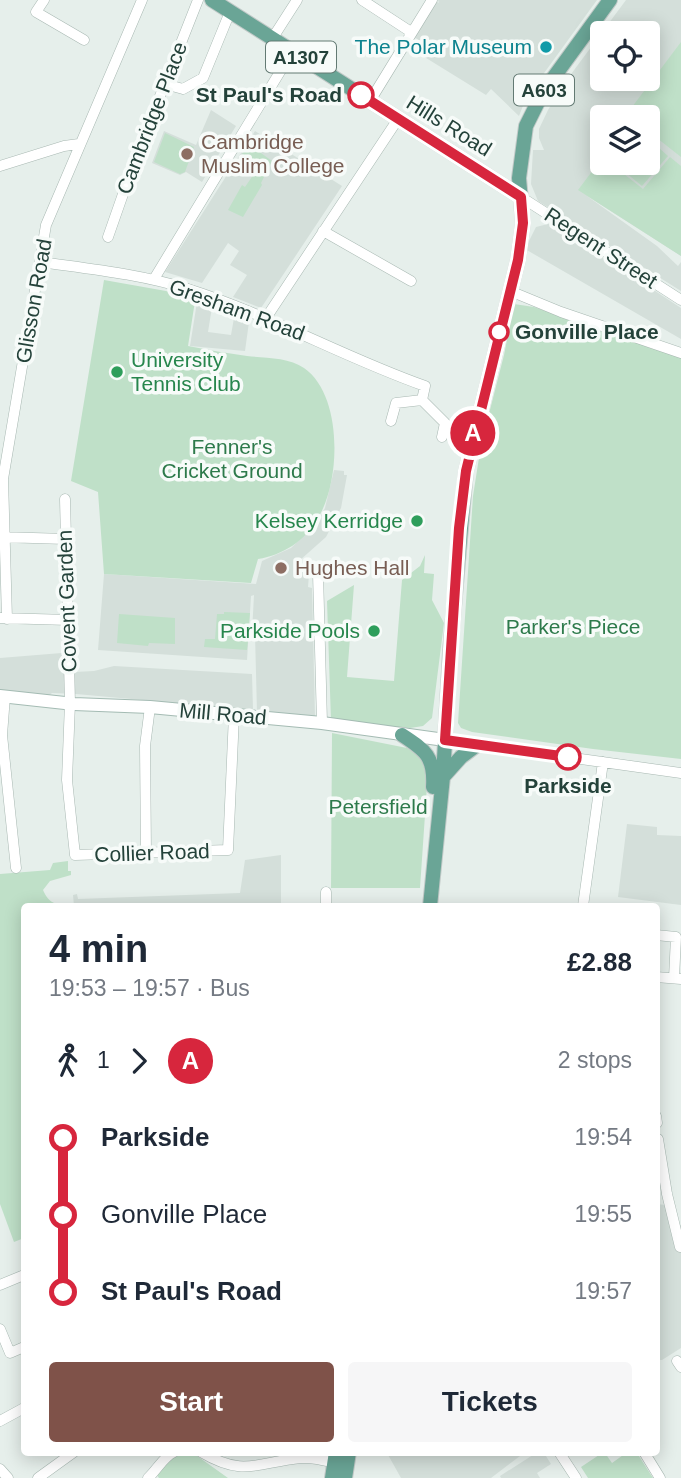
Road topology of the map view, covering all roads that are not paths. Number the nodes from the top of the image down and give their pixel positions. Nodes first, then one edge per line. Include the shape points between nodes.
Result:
1 (44, 0) edge
2 (142, 0) edge
3 (198, 0) edge
4 (212, 0) edge
5 (297, 0) edge
6 (362, 0) edge
7 (432, 0) edge
8 (610, 0) edge
9 (230, 12) junction
10 (411, 32) junction
11 (272, 39) junction
12 (84, 40) dead end
13 (292, 52) junction
14 (165, 84) junction
15 (370, 101) junction
16 (398, 119) junction
17 (79, 145) junction
18 (0, 166) edge
19 (521, 197) junction
20 (323, 231) junction
21 (108, 237) dead end
22 (41, 262) junction
23 (154, 279) junction
24 (411, 281) dead end
25 (510, 291) junction
26 (681, 300) edge
27 (267, 318) junction
28 (681, 353) edge
29 (422, 400) junction
30 (391, 421) dead end
31 (442, 437) dead end
32 (65, 499) dead end
33 (2, 537) edge
34 (66, 539) junction
35 (318, 573) dead end
36 (4, 619) edge
37 (69, 620) junction
38 (2, 696) edge
39 (70, 703) junction
40 (150, 707) junction
41 (234, 715) junction
42 (322, 723) junction
43 (402, 735) junction
44 (445, 740) junction
45 (477, 745) junction
46 (603, 762) junction
47 (681, 773) edge
48 (443, 777) junction
49 (4, 787) edge
50 (436, 840) junction
51 (146, 853) junction
52 (75, 855) joint
53 (16, 867) dead end
54 (326, 892) dead end
55 (326, 903) edge
56 (430, 903) edge
57 (583, 903) edge
58 (660, 935) edge
59 (660, 977) edge
60 (678, 978) edge
61 (660, 1164) edge
62 (680, 1247) edge
63 (21, 1276) edge
64 (0, 1285) edge
65 (0, 1329) edge
66 (21, 1348) edge
67 (21, 1410) edge
68 (0, 1421) edge
69 (68, 1456) edge
70 (167, 1456) edge
71 (207, 1456) edge
72 (562, 1456) edge
73 (646, 1456) edge
74 (344, 1463) edge
75 (0, 1469) edge
76 (267, 1473) edge
77 (8, 1478) edge
78 (38, 1478) edge
79 (148, 1478) edge
80 (332, 1478) edge
81 (576, 1478) edge
82 (660, 1478) edge

1 - 12 street via 36,12
2 - 17 street, Glisson Road
3 - 14 street, Cambridge Place
4 - 9 main road, Hills Road / A1307
5 - 11 street
6 - 10 street
7 - 10 street
8 - 19 main road, A603 via 533,110 520,156
9 - 11 main road, Hills Road / A1307
9 - 14 street via 203,78 184,89
10 - 15 street
11 - 13 main road, Hills Road / A1307
13 - 15 main road, Hills Road / A1307
13 - 23 street
14 - 21 street, Cambridge Place
15 - 16 main road, Hills Road / A1307
16 - 19 main road, Hills Road / A1307
16 - 20 street
17 - 18 street
17 - 22 street, Glisson Road via 51,209
19 - 25 main road, A603 via 523,223
19 - 26 street, Regent Street
20 - 24 street
20 - 27 street
22 - 23 street, Gresham Road
22 - 33 street, Glisson Road via 3,479
23 - 27 street, Gresham Road
25 - 28 street
25 - 44 main road, A603 via 466,471
27 - 29 street, Gresham Road via 425,386
29 - 30 street via 396,403
29 - 31 street via 445,423
32 - 34 street, Covent Garden
33 - 34 street
33 - 36 street, Glisson Road
34 - 37 street, Covent Garden
35 - 42 street
36 - 37 street
37 - 39 street, Covent Garden
38 - 39 street, Mill Road
38 - 49 street
39 - 40 street, Mill Road
39 - 52 street, Covent Garden via 67,780
40 - 41 street, Mill Road
40 - 51 street via 145,746
41 - 42 street, Mill Road
41 - 51 street, Collier Road via 228,850
42 - 43 street, Mill Road
43 - 44 street, Mill Road
43 - 50 main road via 422,749 434,769 431,815
44 - 45 street
44 - 48 main road
45 - 46 street
45 - 48 main road
46 - 47 street
46 - 57 street
48 - 50 main road
49 - 53 street
50 - 56 main road
51 - 52 street, Collier Road
54 - 55 street
58 - 60 street via 676,937
59 - 60 street
61 - 62 street
63 - 64 street
65 - 66 street via 10,1353
67 - 68 street
69 - 78 street
70 - 79 street
71 - 76 street via 233,1471
72 - 81 street
73 - 82 street
74 - 76 street via 304,1458
74 - 80 main road
75 - 77 street

